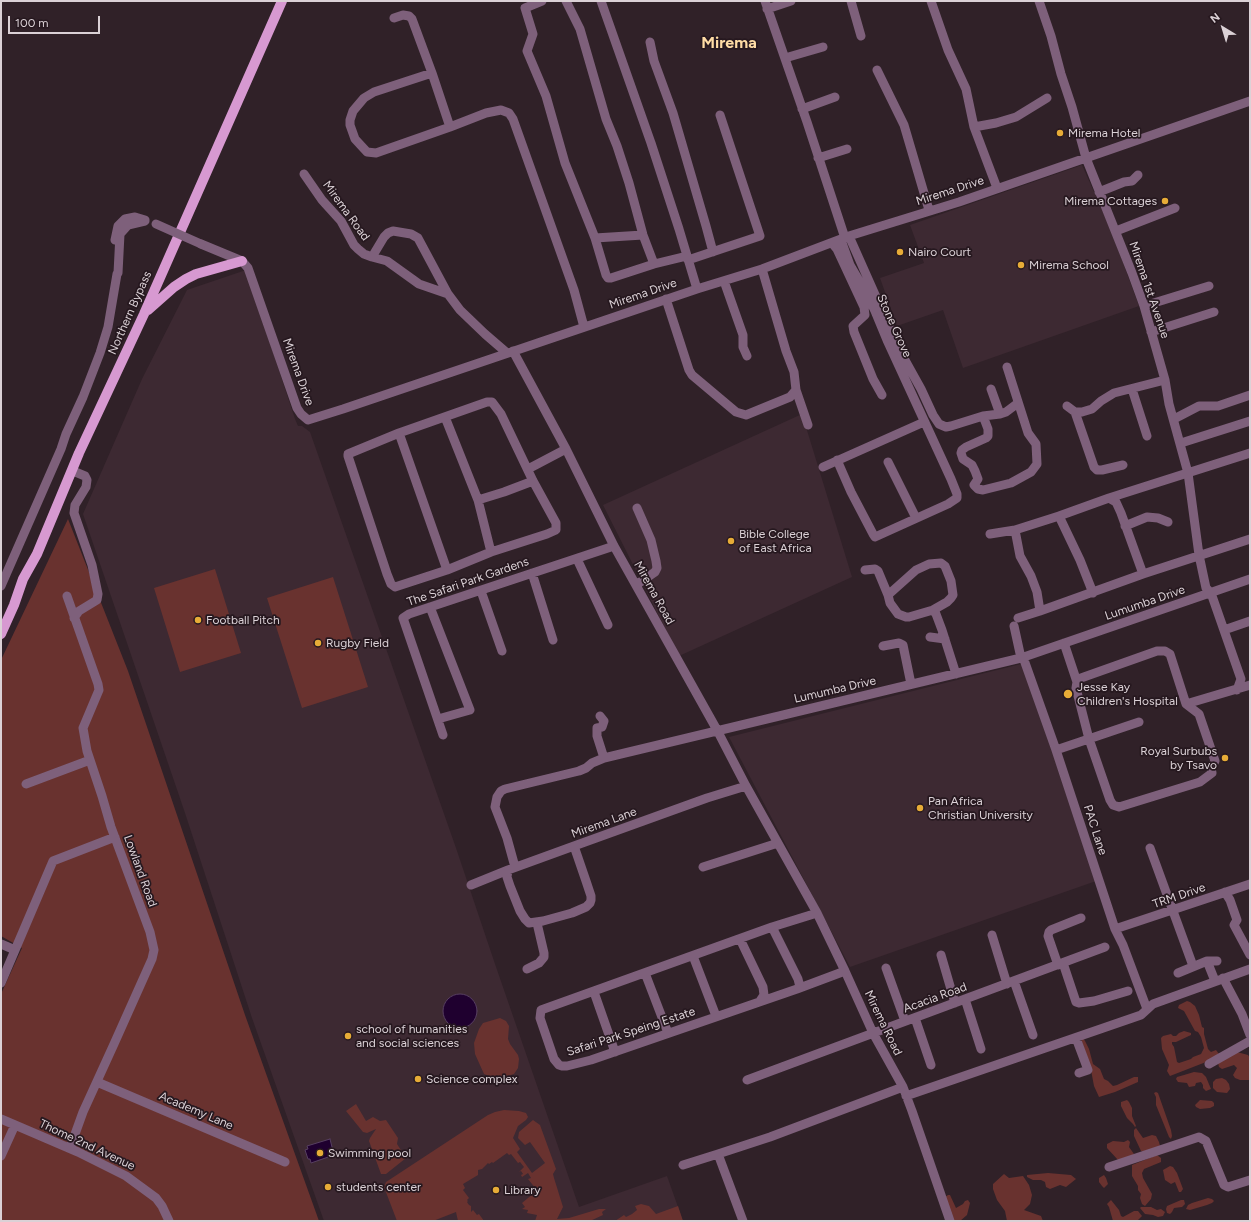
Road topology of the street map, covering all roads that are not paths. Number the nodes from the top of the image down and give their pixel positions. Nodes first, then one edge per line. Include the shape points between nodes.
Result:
1 (282, 1) edge
2 (542, 1) edge
3 (566, 1) edge
4 (601, 1) edge
5 (791, 1) edge
6 (851, 1) edge
7 (931, 1) edge
8 (1039, 1) edge
9 (766, 5) edge
10 (394, 18) dead end
11 (861, 36) dead end
12 (650, 42) dead end
13 (823, 47) dead end
14 (785, 58) junction
15 (877, 70) dead end
16 (432, 73) junction
17 (835, 97) dead end
18 (1047, 98) dead end
19 (1250, 101) edge
20 (802, 109) junction
21 (720, 115) dead end
22 (450, 127) junction
23 (974, 127) junction
24 (847, 149) dead end
25 (818, 158) junction
26 (1086, 158) junction
27 (304, 174) dead end
28 (1138, 175) dead end
29 (997, 188) junction
30 (1099, 192) junction
31 (1175, 208) dead end
32 (930, 210) junction
33 (1116, 231) junction
34 (643, 235) junction
35 (595, 238) junction
36 (842, 239) junction
37 (712, 252) junction
38 (372, 257) junction
39 (687, 258) junction
40 (242, 261) junction
41 (654, 264) junction
42 (762, 269) junction
43 (724, 281) junction
44 (1209, 286) dead end
45 (697, 289) junction
46 (448, 294) junction
47 (666, 299) junction
48 (1144, 306) junction
49 (1214, 312) dead end
50 (144, 314) junction
51 (584, 327) junction
52 (1151, 332) junction
53 (510, 352) junction
54 (747, 356) dead end
55 (1007, 367) dead end
56 (1166, 380) junction
57 (991, 389) dead end
58 (1132, 389) junction
59 (796, 390) junction
60 (1250, 394) edge
61 (882, 395) dead end
62 (1018, 403) junction
63 (1067, 406) dead end
64 (1075, 412) junction
65 (1000, 414) junction
66 (983, 416) junction
67 (445, 417) junction
68 (1174, 419) junction
69 (1250, 420) edge
70 (924, 422) junction
71 (808, 425) dead end
72 (399, 433) junction
73 (1147, 436) dead end
74 (1181, 443) junction
75 (566, 449) junction
76 (1249, 455) edge
77 (837, 460) junction
78 (888, 462) dead end
79 (1122, 465) dead end
80 (824, 467) dead end
81 (528, 469) junction
82 (73, 471) junction
83 (1188, 473) junction
84 (533, 481) junction
85 (1110, 498) junction
86 (478, 500) junction
87 (637, 508) dead end
88 (1059, 516) junction
89 (916, 518) junction
90 (1168, 522) dead end
91 (1125, 526) junction
92 (1015, 530) junction
93 (990, 534) dead end
94 (1250, 539) edge
95 (614, 546) junction
96 (491, 552) junction
97 (1199, 555) junction
98 (577, 559) junction
99 (447, 570) junction
100 (865, 570) dead end
101 (532, 573) junction
102 (1143, 574) junction
103 (1250, 579) edge
104 (636, 585) junction
105 (1, 586) edge
106 (480, 591) junction
107 (1093, 593) junction
108 (1211, 593) junction
109 (888, 595) junction
110 (67, 596) dead end
111 (430, 607) junction
112 (933, 610) junction
113 (1040, 611) junction
114 (74, 618) junction
115 (1018, 618) dead end
116 (1250, 621) edge
117 (608, 624) dead end
118 (1014, 626) dead end
119 (1224, 630) junction
120 (1, 634) edge
121 (930, 637) dead end
122 (945, 639) junction
123 (553, 640) dead end
124 (1064, 642) junction
125 (883, 646) dead end
126 (502, 651) dead end
127 (1022, 657) junction
128 (956, 674) junction
129 (1246, 678) edge
130 (1077, 682) junction
131 (911, 684) junction
132 (1250, 686) edge
133 (1237, 690) junction
134 (1186, 704) junction
135 (600, 716) dead end
136 (438, 719) junction
137 (1139, 722) dead end
138 (717, 730) junction
139 (443, 735) dead end
140 (1089, 739) junction
141 (1056, 750) junction
142 (604, 758) junction
143 (90, 760) junction
144 (26, 784) dead end
145 (746, 786) junction
146 (115, 837) junction
147 (778, 843) junction
148 (574, 846) junction
149 (1150, 848) dead end
150 (703, 867) dead end
151 (512, 869) junction
152 (1250, 884) edge
153 (471, 885) dead end
154 (1225, 892) junction
155 (1172, 911) junction
156 (817, 913) junction
157 (1081, 918) dead end
158 (537, 923) junction
159 (772, 927) junction
160 (1115, 930) junction
161 (992, 935) dead end
162 (740, 939) junction
163 (1, 944) edge
164 (1105, 947) dead end
165 (15, 950) junction
166 (941, 955) dead end
167 (1250, 955) edge
168 (693, 956) junction
169 (1207, 961) junction
170 (1217, 961) dead end
171 (1061, 964) junction
172 (1192, 966) junction
173 (886, 968) dead end
174 (526, 969) dead end
175 (1250, 969) edge
176 (845, 971) junction
177 (645, 973) junction
178 (1178, 973) dead end
179 (1219, 980) junction
180 (1011, 982) junction
181 (1, 983) edge
182 (800, 987) junction
183 (1128, 990) dead end
184 (594, 992) junction
185 (965, 999) junction
186 (760, 1002) junction
187 (955, 1003) junction
188 (1147, 1010) junction
189 (716, 1016) junction
190 (915, 1018) junction
191 (905, 1021) junction
192 (668, 1033) junction
193 (873, 1033) junction
194 (1250, 1035) edge
195 (1033, 1036) dead end
196 (1076, 1038) junction
197 (1250, 1041) edge
198 (981, 1049) dead end
199 (615, 1052) junction
200 (1209, 1064) dead end
201 (931, 1065) dead end
202 (1079, 1073) dead end
203 (747, 1080) dead end
204 (97, 1082) junction
205 (904, 1091) junction
206 (1, 1119) edge
207 (15, 1125) junction
208 (70, 1148) junction
209 (718, 1154) junction
210 (1, 1156) edge
211 (286, 1162) dead end
212 (683, 1165) dead end
213 (1109, 1167) dead end
214 (1250, 1180) edge
215 (169, 1221) edge
216 (743, 1221) edge
217 (950, 1221) edge

1 - 50 main road, Northern Bypass
2 - 35 street via 525,8 533,34 527,51 546,96 565,163
3 - 34 street via 580,29 606,119 625,169
4 - 39 street via 652,143
5 - 9 street
6 - 11 street
7 - 23 street via 948,50 966,89
8 - 26 street, Mirema 1st Avenue
9 - 14 street
10 - 16 street via 403,15 409,16 412,20
12 - 37 street
13 - 14 street
14 - 20 street
15 - 32 street via 904,125
16 - 22 street
16 - 22 street via 374,92 364,98 353,111 350,125 352,132 367,152 376,153
17 - 20 street
18 - 23 street via 1016,117
19 - 26 street, Mirema Drive
20 - 25 street
21 - 37 street via 760,236
22 - 51 street via 493,111 509,113 574,290
23 - 29 street
24 - 25 street
25 - 36 street
26 - 29 street, Mirema Drive
26 - 30 street, Mirema 1st Avenue
27 - 38 street, Mirema Road via 341,221 354,245
28 - 30 street via 1132,181
29 - 32 street, Mirema Drive
30 - 33 street, Mirema 1st Avenue
31 - 33 street
32 - 36 street, Mirema Drive
33 - 48 street, Mirema 1st Avenue
34 - 35 street
34 - 41 street
35 - 41 street via 608,278
36 - 42 street, Mirema Drive
36 - 61 street via 837,249 864,307 865,315 853,326 854,332 870,373
36 - 66 street via 922,389 936,421 946,427
36 - 70 street, Stone Grove via 850,265 875,311
37 - 39 street
38 - 46 street, Mirema Road via 387,261 419,284
38 - 46 street via 388,233 401,231 411,234 418,238
39 - 41 street
39 - 45 street
40 - 50 main road via 186,279
40 - 53 street, Mirema Drive via 248,268 255,286 297,408 308,420
40 - 105 street, bridge via 145,220 125,227 120,234 119,267 111,316 100,353
42 - 43 street, Mirema Drive
42 - 59 street via 794,372
43 - 45 street, Mirema Drive
43 - 54 street
44 - 48 street
45 - 47 street, Mirema Drive
46 - 53 street, Mirema Road via 480,329
47 - 51 street, Mirema Drive
47 - 59 street via 692,375 736,412 746,415 753,413 790,397
48 - 52 street, Mirema 1st Avenue
49 - 52 street
50 - 82 main road, Northern Bypass
51 - 53 street, Mirema Drive
52 - 56 street, Mirema 1st Avenue
53 - 75 street, Mirema Road
55 - 62 street
56 - 58 street
56 - 68 street, Mirema 1st Avenue
57 - 65 street
58 - 64 street via 1114,393 1092,409
58 - 73 street
59 - 71 street
60 - 68 street via 1218,406 1200,406
62 - 65 street
62 - 66 street via 1028,433 1036,444 1037,464 1031,472 1011,483 983,490 974,485 978,479 975,471 972,465 963,459 961,453 966,447 988,436
63 - 64 street
64 - 79 street via 1094,467 1102,470
65 - 66 street
67 - 72 street, The Safari Park Gardens
67 - 81 street, The Safari Park Gardens via 492,402 501,414
67 - 86 street, The Safari Park Gardens
68 - 74 street, Mirema 1st Avenue
69 - 74 street
70 - 77 street
70 - 89 street, Stone Grove via 958,496 948,504
72 - 99 street, The Safari Park Gardens
72 - 99 street, The Safari Park Gardens via 348,455 389,579 392,586 397,588
74 - 83 street, Mirema 1st Avenue
75 - 81 street
75 - 95 street, Mirema Road
76 - 83 street
77 - 80 street
77 - 89 street, Stone Grove via 875,536
78 - 89 street
81 - 84 street, The Safari Park Gardens
82 - 114 street via 85,476 87,480 86,487 75,505 74,513 92,565 98,594 97,600 79,611
82 - 120 main road, Northern Bypass
83 - 85 street
83 - 97 street, Mirema 1st Avenue
84 - 86 street
84 - 96 street, The Safari Park Gardens via 556,523 556,530
85 - 88 street
85 - 91 street via 1116,502
86 - 96 street, The Safari Park Gardens
87 - 104 street via 651,540 657,568
88 - 92 street
88 - 107 street
90 - 91 street via 1147,517
91 - 102 street
92 - 93 street
92 - 113 street via 1020,556 1037,592
94 - 97 street
95 - 98 street, The Safari Park Gardens
95 - 104 street, Mirema Road
96 - 99 street, The Safari Park Gardens
97 - 102 street
97 - 108 street, Mirema 1st Avenue via 1206,588
98 - 101 street, The Safari Park Gardens
98 - 117 street
100 - 109 street via 878,571
101 - 106 street, The Safari Park Gardens
101 - 123 street
102 - 107 street
103 - 108 street, Lumumba Drive
104 - 138 street, Mirema Road
106 - 111 street, The Safari Park Gardens
106 - 126 street
107 - 113 street
108 - 119 street, Mirema 1st Avenue
108 - 124 street, Lumumba Drive
109 - 112 street via 893,609 902,616 909,617
109 - 112 street via 922,566 941,563 945,566 951,581 953,595
110 - 114 street, Lowland Road
111 - 136 street, The Safari Park Gardens via 403,618
111 - 136 street via 470,710
112 - 122 street
113 - 115 street
114 - 143 street, Lowland Road via 99,690 83,728
116 - 119 street
118 - 127 street, PAC Lane
119 - 129 street, Mirema 1st Avenue
121 - 122 street
122 - 128 street
124 - 127 street, Lumumba Drive
124 - 130 street
125 - 131 street via 899,643 903,645
127 - 128 street, Lumumba Drive
127 - 141 street, PAC Lane
128 - 131 street, Lumumba Drive
129 - 133 street
130 - 134 street via 1081,678 1165,651 1170,654
130 - 140 street via 1076,688
131 - 138 street, Lumumba Drive
132 - 133 street
133 - 134 street
134 - 140 street via 1199,714 1215,761 1211,768 1214,773 1200,782 1120,806 1113,805
135 - 142 street via 604,721 602,727 597,728 597,736
136 - 139 street, The Safari Park Gardens
137 - 140 street
138 - 142 street, Lumumba Drive
138 - 145 street, Mirema Road
140 - 141 street
141 - 160 street, PAC Lane
142 - 151 street, Lumumba Drive via 579,771 502,791 497,797 495,807 507,838
143 - 144 street
143 - 146 street, Lowland Road
145 - 147 street, Mirema Road
145 - 148 street, Mirema Lane
146 - 165 street via 53,861
146 - 204 street, Lowland Road via 150,932 154,950
147 - 150 street
147 - 156 street, Mirema Road
148 - 151 street, Mirema Lane
148 - 158 street via 591,896 590,903 572,913
149 - 155 street
151 - 153 street, Mirema Lane
151 - 158 street, Lumumba Drive via 507,877 525,919 529,924
152 - 154 street, TRM Drive
154 - 155 street, TRM Drive
154 - 167 street via 1237,920 1234,924
155 - 160 street, TRM Drive
155 - 172 street
156 - 159 street, Safari Park Speing Estate
156 - 176 street, Mirema Road
157 - 171 street via 1049,932 1048,936
158 - 174 street via 544,957 539,963
159 - 162 street, Safari Park Speing Estate
159 - 182 street
160 - 188 street, PAC Lane
161 - 180 street
162 - 168 street, Safari Park Speing Estate
162 - 186 street via 763,987 764,995
163 - 165 street
164 - 171 street, Acacia Road
165 - 181 street
166 - 187 street
168 - 177 street, Safari Park Speing Estate
168 - 189 street
169 - 170 street
169 - 172 street
169 - 179 street
171 - 180 street, Acacia Road
171 - 183 street via 1079,1004
172 - 178 street
173 - 191 street
175 - 179 street
176 - 182 street, Safari Park Speing Estate
176 - 193 street, Mirema Road
177 - 184 street, Safari Park Speing Estate
177 - 192 street
179 - 188 street via 1154,1004
179 - 194 street via 1242,1014
180 - 185 street, Acacia Road
180 - 195 street
182 - 186 street, Safari Park Speing Estate
184 - 199 street
184 - 199 street, Safari Park Speing Estate via 541,1010 540,1018 554,1059 559,1066 567,1066
185 - 187 street, Acacia Road
185 - 198 street
186 - 189 street, Safari Park Speing Estate
187 - 190 street, Acacia Road
188 - 196 street via 1140,1015
189 - 192 street, Safari Park Speing Estate
190 - 191 street, Acacia Road
190 - 201 street
191 - 193 street, Acacia Road
192 - 199 street, Safari Park Speing Estate
193 - 203 street, Acacia Road
193 - 205 street, Mirema Road
196 - 202 street via 1088,1070
196 - 205 street
197 - 200 street
204 - 208 street, Lowland Road
204 - 211 street, Academy Lane
205 - 209 street
205 - 217 street, Mirema Road
206 - 207 street, Thome 2nd Avenue
207 - 208 street, Thome 2nd Avenue
207 - 210 street
208 - 215 street, Thome 2nd Avenue via 115,1169 141,1186 156,1198
209 - 212 street
209 - 216 street
213 - 214 street via 1199,1137 1206,1141 1224,1185 1228,1187

